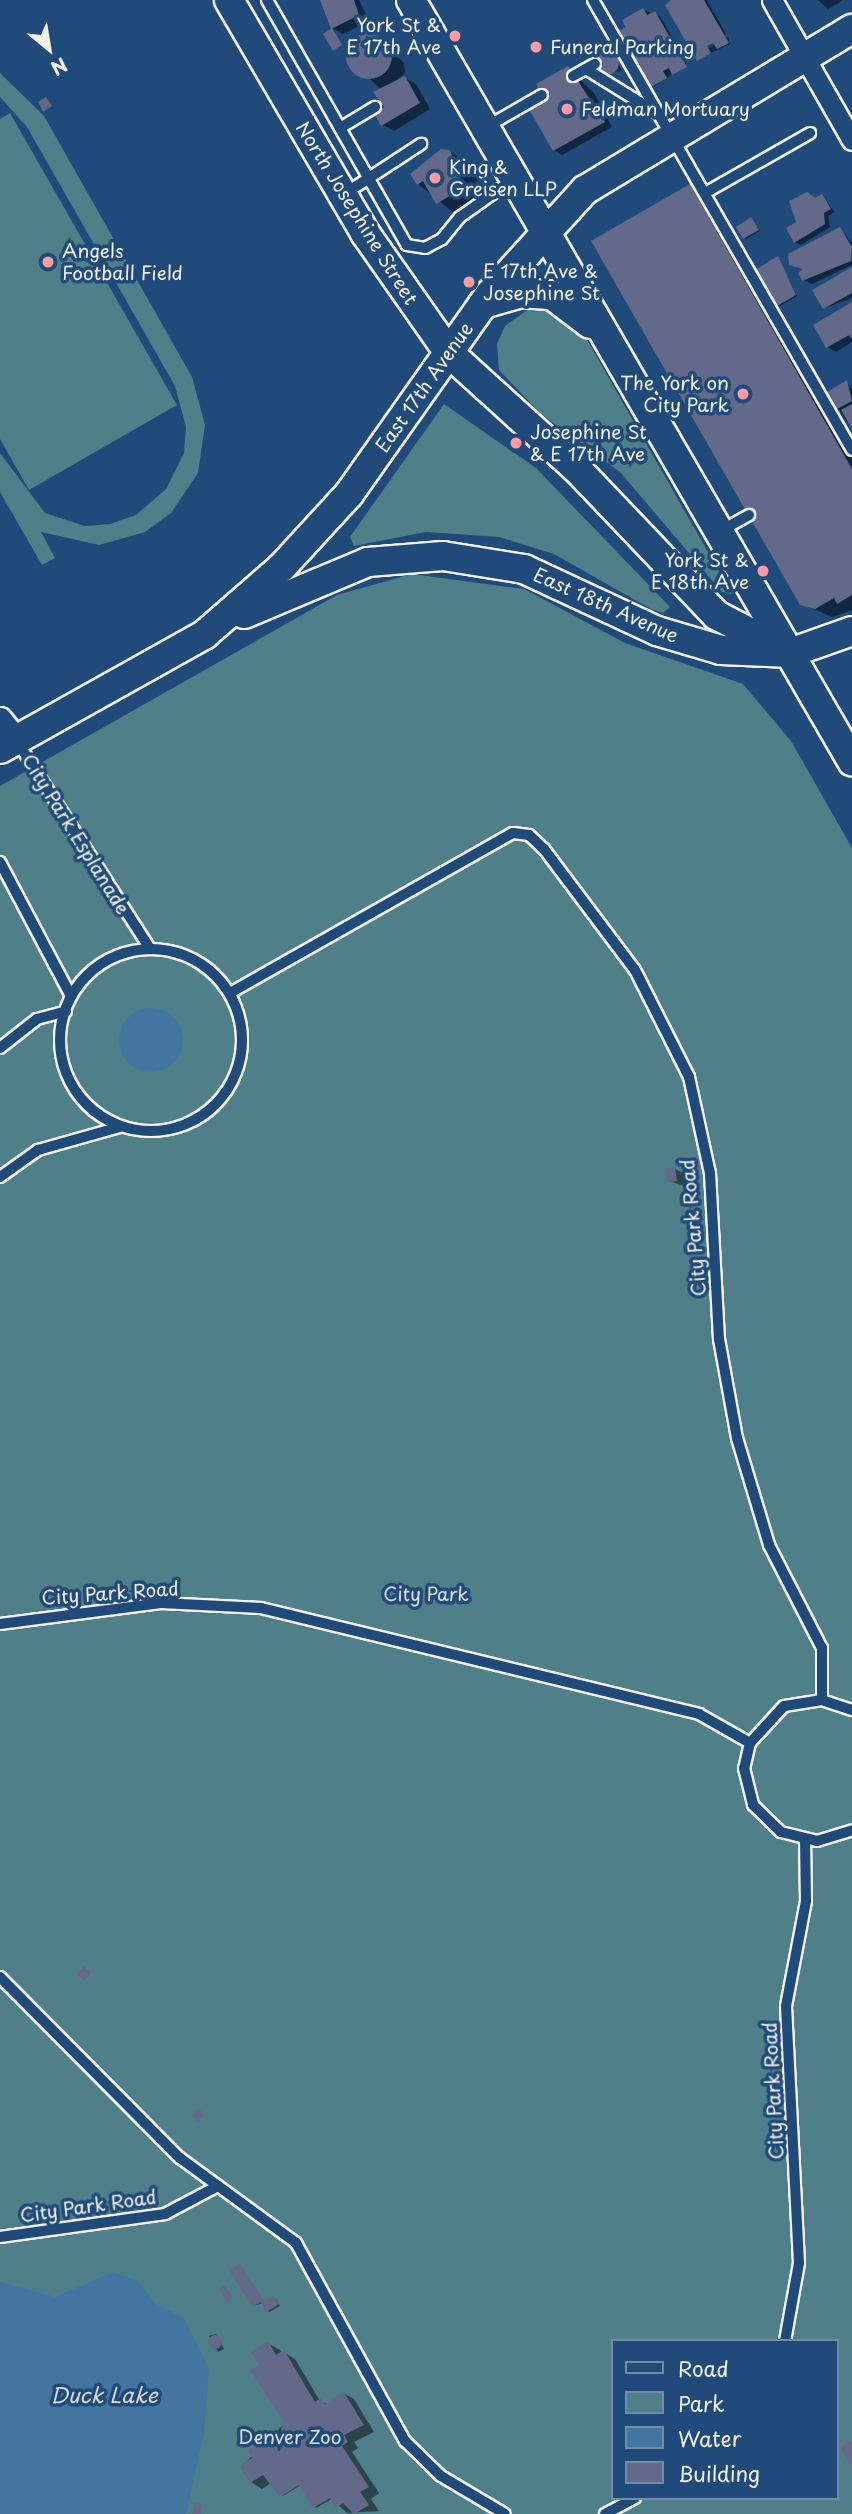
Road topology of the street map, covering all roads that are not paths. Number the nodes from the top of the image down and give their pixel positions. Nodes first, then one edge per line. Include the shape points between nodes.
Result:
1 (229, 0) edge
2 (267, 0) edge
3 (411, 0) edge
4 (593, 0) edge
5 (772, 0) edge
6 (852, 29) edge
7 (804, 57) junction
8 (573, 76) dead end
9 (542, 95) dead end
10 (375, 107) dead end
11 (665, 124) junction
12 (485, 127) junction
13 (340, 128) junction
14 (810, 133) dead end
15 (852, 140) edge
16 (421, 144) dead end
17 (367, 174) junction
18 (515, 179) junction
19 (705, 193) junction
20 (342, 195) junction
21 (544, 229) junction
22 (483, 304) junction
23 (449, 352) junction
24 (619, 358) junction
25 (850, 453) edge
26 (749, 515) dead end
27 (719, 532) junction
28 (852, 631) edge
29 (204, 635) junction
30 (790, 653) junction
31 (5, 736) edge
32 (852, 761) edge
33 (0, 862) edge
34 (150, 949) junction
35 (230, 993) junction
36 (71, 996) junction
37 (66, 1011) junction
38 (0, 1048) edge
39 (121, 1126) junction
40 (0, 1177) edge
41 (0, 1624) edge
42 (822, 1700) junction
43 (852, 1710) edge
44 (750, 1743) junction
45 (852, 1830) edge
46 (805, 1840) junction
47 (0, 1977) edge
48 (216, 2187) junction
49 (0, 2237) edge
50 (785, 2339) edge
51 (631, 2500) edge
52 (505, 2514) edge
53 (605, 2514) edge

1 - 20 main road, North Josephine Street
2 - 13 lane
3 - 12 main road
4 - 11 lane
5 - 7 street
6 - 7 main road, East 17th Avenue
7 - 11 main road, East 17th Avenue
7 - 15 street
8 - 11 lane via 591,67
9 - 12 lane
10 - 13 lane
11 - 19 lane
11 - 21 main road, East 17th Avenue
12 - 18 main road
13 - 17 lane
14 - 19 lane
16 - 17 lane
17 - 18 lane via 407,245 425,248
17 - 20 lane
18 - 21 main road
19 - 25 lane
20 - 23 main road, North Josephine Street
21 - 22 main road, East 17th Avenue
21 - 24 main road
22 - 23 main road, East 17th Avenue
22 - 24 main road via 521,293 552,295 581,315
23 - 29 main road, East 17th Avenue via 327,519
23 - 30 main road, North Josephine Street via 562,454 709,610
24 - 27 main road
26 - 27 lane
27 - 30 main road
28 - 30 main road, East 18th Avenue
29 - 30 main road, East 18th Avenue via 349,568 443,556 534,572 709,648
29 - 31 main road, East 17th Avenue
30 - 32 main road
31 - 34 lane, City Park Esplanade
33 - 36 lane
34 - 35 lane via 196,960
34 - 36 lane via 104,962
35 - 39 lane via 241,1023 242,1054 222,1098 184,1125 153,1132
35 - 42 lane, City Park Road via 513,832 529,835 544,849 635,970 689,1077 710,1173 719,1339 737,1438 769,1545 822,1648
36 - 37 lane
37 - 38 lane via 37,1019
37 - 39 lane via 60,1042 66,1073 94,1111
39 - 40 lane via 38,1150
41 - 44 lane, City Park Road via 161,1603 261,1608 699,1714
42 - 43 lane
42 - 44 lane via 784,1706
44 - 46 lane via 744,1768 753,1805 770,1825
45 - 46 lane
46 - 50 lane, City Park Road via 806,1901 786,2006 799,2263
47 - 48 lane
48 - 49 lane, City Park Road via 164,2214
48 - 52 lane via 296,2243 405,2441 440,2476
51 - 53 lane

